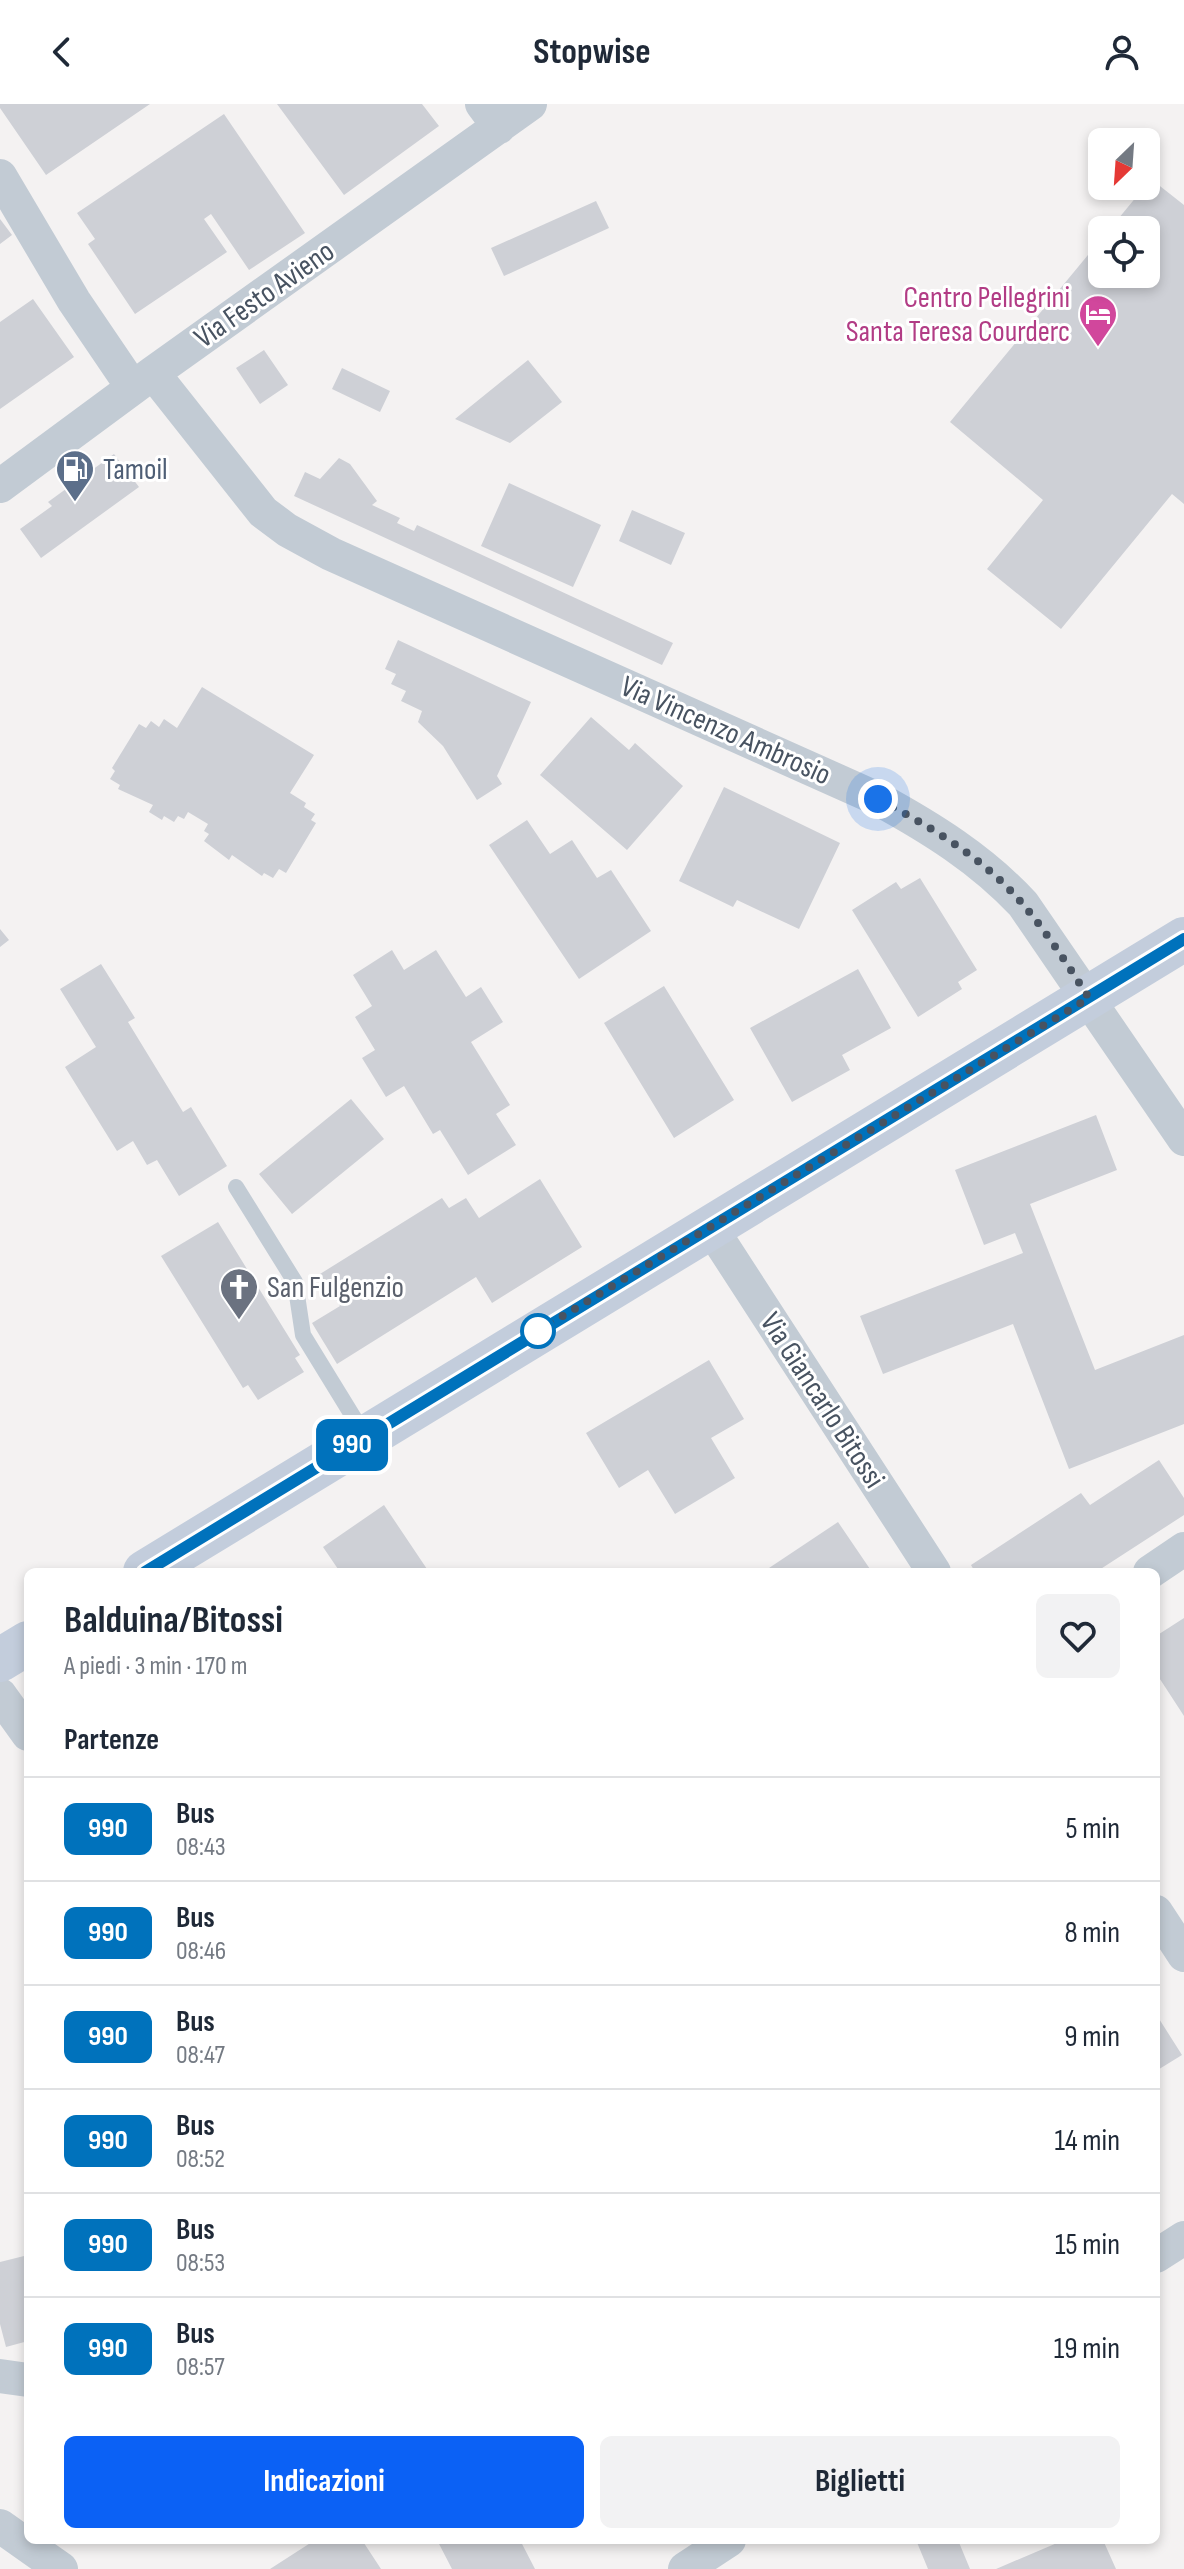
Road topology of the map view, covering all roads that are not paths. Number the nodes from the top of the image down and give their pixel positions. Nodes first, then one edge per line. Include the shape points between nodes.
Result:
1 (530, 104) edge
2 (490, 116) edge
3 (0, 176) edge
4 (143, 380) junction
5 (0, 486) edge
6 (1184, 939) edge
7 (1089, 998) junction
8 (1184, 1139) edge
9 (236, 1187) dead end
10 (711, 1228) junction
11 (365, 1437) junction
12 (1184, 1549) edge
13 (152, 1568) edge
14 (931, 1568) edge
15 (1156, 1568) edge
16 (24, 1645) edge
17 (0, 1660) edge
18 (0, 1695) edge
19 (24, 1728) edge
20 (1160, 1918) edge
21 (1184, 1955) edge
22 (1184, 2238) edge
23 (1160, 2253) edge
24 (0, 2376) edge
25 (24, 2379) edge
26 (0, 2526) edge
27 (24, 2543) edge
28 (26, 2544) edge
29 (723, 2544) edge
30 (61, 2569) edge
31 (685, 2569) edge

1 - 2 street, Via Festo Avieno
2 - 4 street, Via Festo Avieno
3 - 4 street, Via Vincenzo Ambrosio via 74,301
4 - 5 street, Via Festo Avieno
4 - 7 street, Via Vincenzo Ambrosio via 263,512 287,530 878,799 954,843 1023,904
6 - 7 street
7 - 8 street, Via Vincenzo Ambrosio
7 - 10 street
9 - 11 lane via 295,1282 303,1335
10 - 11 street
10 - 14 street, Via Giancarlo Bitossi
11 - 13 street
12 - 15 street
16 - 17 street
18 - 19 street
20 - 21 street
22 - 23 street
24 - 25 street
26 - 27 street
28 - 30 street
29 - 31 street

